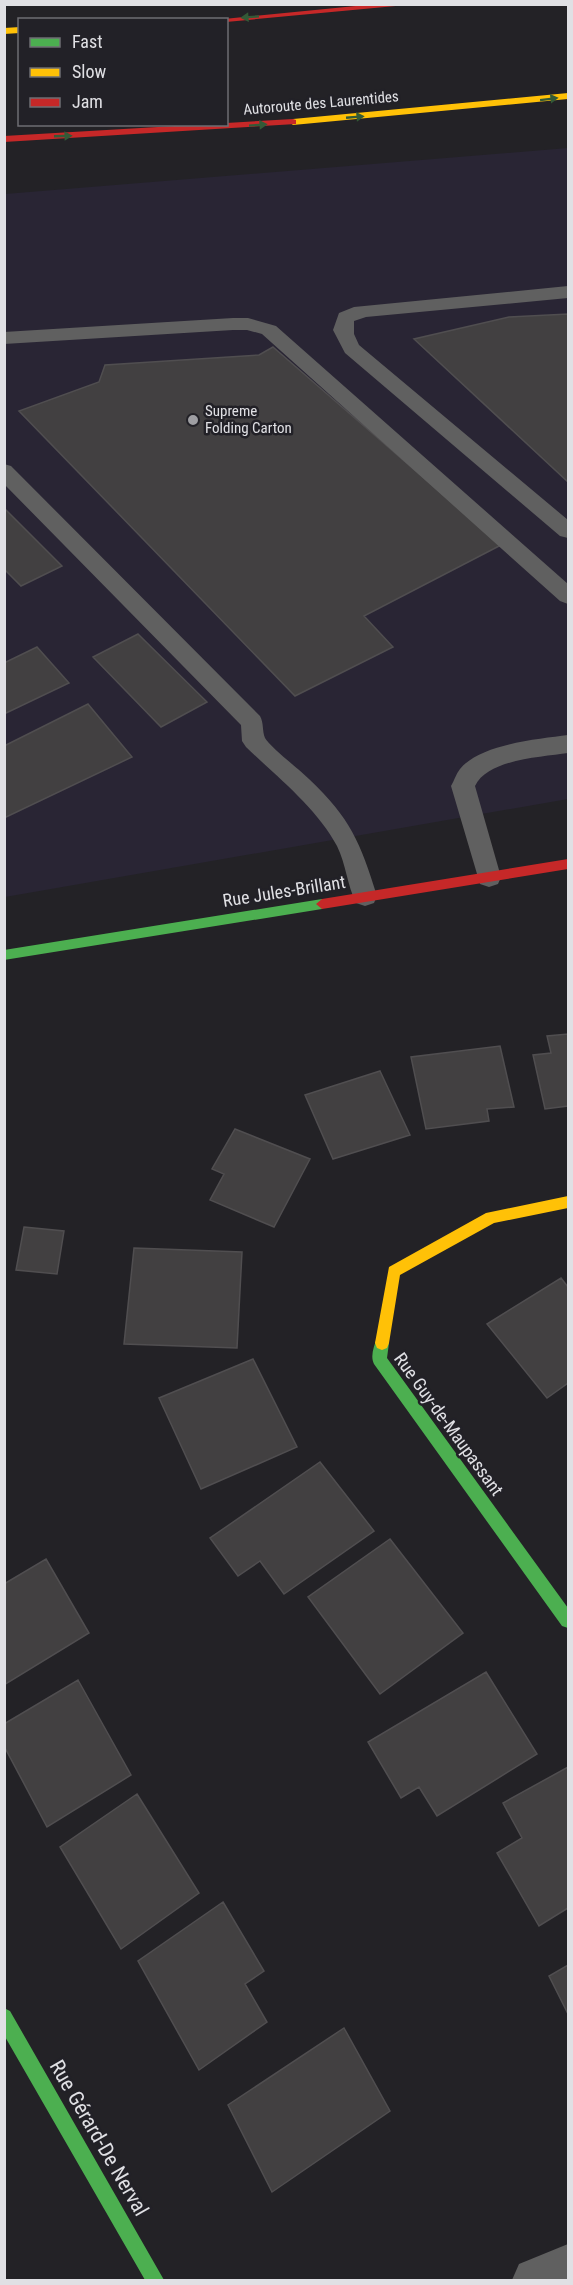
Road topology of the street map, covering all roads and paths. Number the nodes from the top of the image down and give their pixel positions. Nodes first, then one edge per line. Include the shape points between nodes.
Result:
1 (413, 4) edge
2 (228, 19) edge
3 (568, 96) edge
4 (4, 138) edge
5 (568, 292) edge
6 (4, 338) edge
7 (4, 471) edge
8 (568, 531) edge
9 (568, 596) edge
10 (568, 744) edge
11 (568, 864) edge
12 (489, 877) junction
13 (365, 897) junction
14 (4, 955) edge
15 (568, 1202) edge
16 (568, 1620) edge
17 (4, 2017) edge
18 (568, 2267) edge
19 (155, 2280) edge
20 (535, 2280) edge

1 -> 2 main road
4 -> 3 main road, Autoroute des Laurentides via 261,125
5 - 8 lane via 366,311 346,317 342,329 352,349
6 - 9 lane via 233,324 269,330
7 - 13 lane via 252,722 254,741 332,818 342,833 351,849
10 - 12 lane via 494,759 464,778
11 - 12 main road, Rue Jules-Brillant
12 - 13 main road, Rue Jules-Brillant
13 - 14 main road, Rue Jules-Brillant
15 - 16 main road, Rue Guy-de-Maupassant via 491,1217 394,1271 379,1359
17 - 19 main road, Rue Gérard-De Nerval
18 - 20 street

